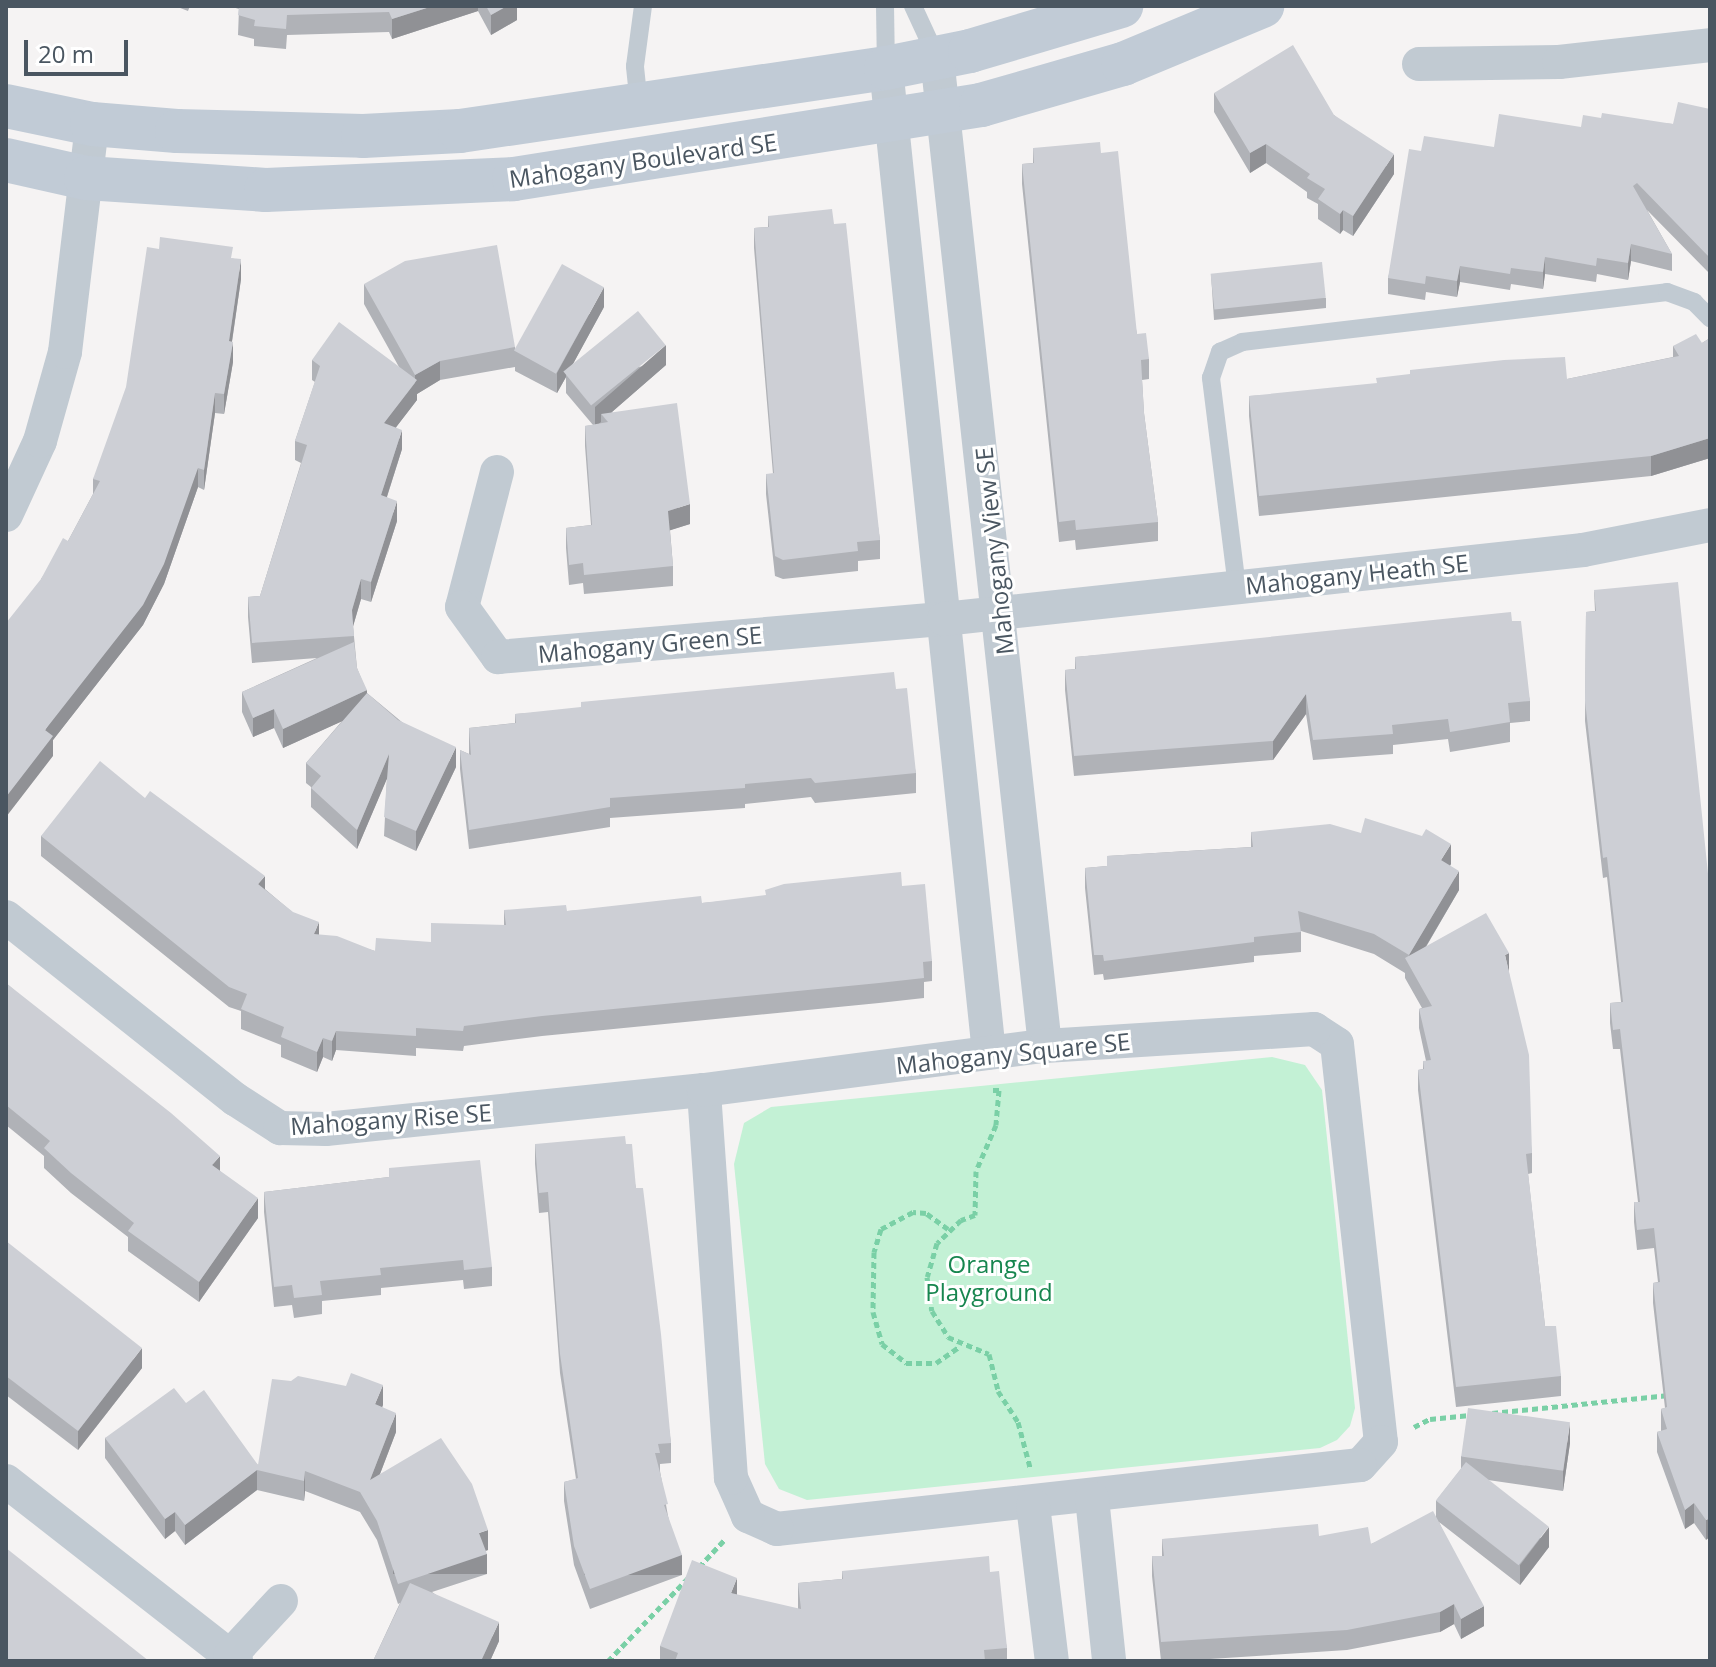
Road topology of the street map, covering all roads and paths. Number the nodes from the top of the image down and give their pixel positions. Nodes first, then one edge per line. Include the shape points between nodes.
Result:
1 (643, 6) edge
2 (885, 6) edge
3 (913, 6) edge
4 (1121, 6) edge
5 (1262, 6) edge
6 (1710, 45) edge
7 (937, 58) junction
8 (1419, 64) dead end
9 (886, 68) junction
10 (639, 105) junction
11 (6, 106) edge
12 (944, 113) junction
13 (891, 123) junction
14 (92, 124) junction
15 (6, 160) edge
16 (86, 178) junction
17 (1710, 318) edge
18 (497, 472) dead end
19 (6, 515) edge
20 (1710, 525) edge
21 (1237, 587) junction
22 (1001, 612) junction
23 (944, 619) junction
24 (6, 917) edge
25 (1045, 1046) junction
26 (989, 1053) junction
27 (704, 1090) junction
28 (985, 1091) dead end
29 (948, 1229) junction
30 (960, 1346) junction
31 (1679, 1394) edge
32 (1381, 1442) junction
33 (1017, 1473) dead end
34 (6, 1481) edge
35 (1092, 1498) junction
36 (1033, 1505) junction
37 (748, 1516) junction
38 (281, 1601) dead end
39 (233, 1659) edge
40 (608, 1661) edge
41 (1052, 1661) edge
42 (1109, 1661) edge

1 - 10 lane via 635,66
2 - 9 lane
3 - 7 lane
4 - 7 street
5 - 12 street, Mahogany Boulevard SE via 1123,64
6 - 8 street via 1559,62
7 - 9 street
7 - 12 street, Mahogany View SE
9 - 10 street
9 - 13 street
10 - 14 street via 460,131 363,136
11 - 14 street
12 - 13 street, Mahogany Boulevard SE
12 - 22 street, Mahogany View SE
13 - 16 street, Mahogany Boulevard SE via 446,185 266,190
13 - 23 street
14 - 16 street
15 - 16 street, Mahogany Boulevard SE
16 - 19 street via 58,382 40,441
17 - 21 lane via 1694,302 1667,292 1242,342 1220,352 1211,378
18 - 23 street, Mahogany Green SE via 462,607 498,657
20 - 21 street, Mahogany Heath SE via 1583,550
21 - 22 street, Mahogany Heath SE
22 - 23 street, Mahogany Green SE
22 - 25 street, Mahogany View SE
23 - 26 street
24 - 27 street, Mahogany Rise SE via 235,1099 280,1128 326,1129
25 - 26 street, Mahogany Square SE
25 - 32 street, Mahogany Square SE via 1314,1029 1337,1044
26 - 27 street, Mahogany Square SE
27 - 37 street via 731,1478
28 - 29 path via 999,1090 991,1143 976,1171 975,1215
29 - 30 path via 933,1251 927,1277 932,1311
29 - 30 path via 926,1213 913,1212 881,1229 874,1252 873,1312 882,1344 906,1363 936,1363
30 - 33 path via 989,1354 998,1391 1023,1435 1031,1471
31 - 32 path via 1430,1419
32 - 35 street via 1360,1465
34 - 39 street
35 - 36 street
35 - 42 street
36 - 37 street via 777,1529
36 - 41 street
37 - 40 path
38 - 39 street

